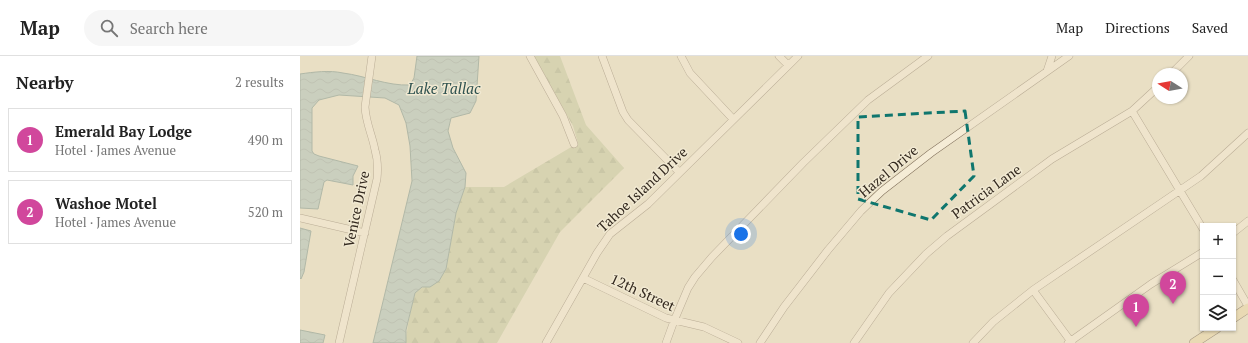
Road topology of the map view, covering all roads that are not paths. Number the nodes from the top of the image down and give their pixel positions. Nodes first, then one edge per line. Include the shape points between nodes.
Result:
1 (372, 56) edge
2 (530, 56) edge
3 (602, 56) edge
4 (681, 56) edge
5 (779, 56) edge
6 (798, 56) edge
7 (928, 56) edge
8 (1052, 56) edge
9 (1069, 56) edge
10 (1189, 56) edge
11 (788, 65) junction
12 (1177, 68) edge
13 (1047, 71) junction
14 (1152, 93) edge
15 (1132, 111) junction
16 (733, 119) junction
17 (1248, 133) edge
18 (574, 144) dead end
19 (680, 172) junction
20 (1181, 191) junction
21 (300, 218) edge
22 (1248, 221) edge
23 (1200, 224) edge
24 (1236, 231) edge
25 (365, 233) junction
26 (1200, 254) edge
27 (583, 278) junction
28 (1236, 285) edge
29 (1033, 290) junction
30 (1248, 307) edge
31 (1236, 316) edge
32 (674, 321) junction
33 (1212, 331) edge
34 (1070, 342) edge
35 (339, 343) edge
36 (547, 343) edge
37 (666, 343) edge
38 (738, 343) edge
39 (760, 343) edge
40 (854, 343) edge
41 (973, 343) edge
42 (1194, 343) edge

1 - 25 street, Venice Drive via 365,114 378,164
2 - 18 street via 563,116
3 - 19 street via 628,120
4 - 16 street via 694,78
5 - 11 street
6 - 11 street, Tahoe Island Drive
7 - 32 street via 868,100 712,257 688,288
8 - 13 street
9 - 13 street, Hazel Drive
10 - 12 street
11 - 16 street, Tahoe Island Drive
13 - 39 street, Hazel Drive via 931,153 871,201 828,250
14 - 15 street, Patricia Lane
15 - 20 street
15 - 40 street, Patricia Lane via 1052,159 947,236 907,272
16 - 19 street, Tahoe Island Drive
17 - 20 street via 1202,176
19 - 27 street, Tahoe Island Drive via 648,204 610,234
20 - 23 street
20 - 29 street
21 - 25 street
22 - 24 street
25 - 35 street, Venice Drive
26 - 34 street via 1152,284
27 - 32 street, 12th Street
27 - 36 street, Tahoe Island Drive
28 - 30 street
29 - 34 street
29 - 41 street via 993,322
30 - 31 main road
32 - 37 street
32 - 38 street, 12th Street via 704,327
33 - 42 main road

